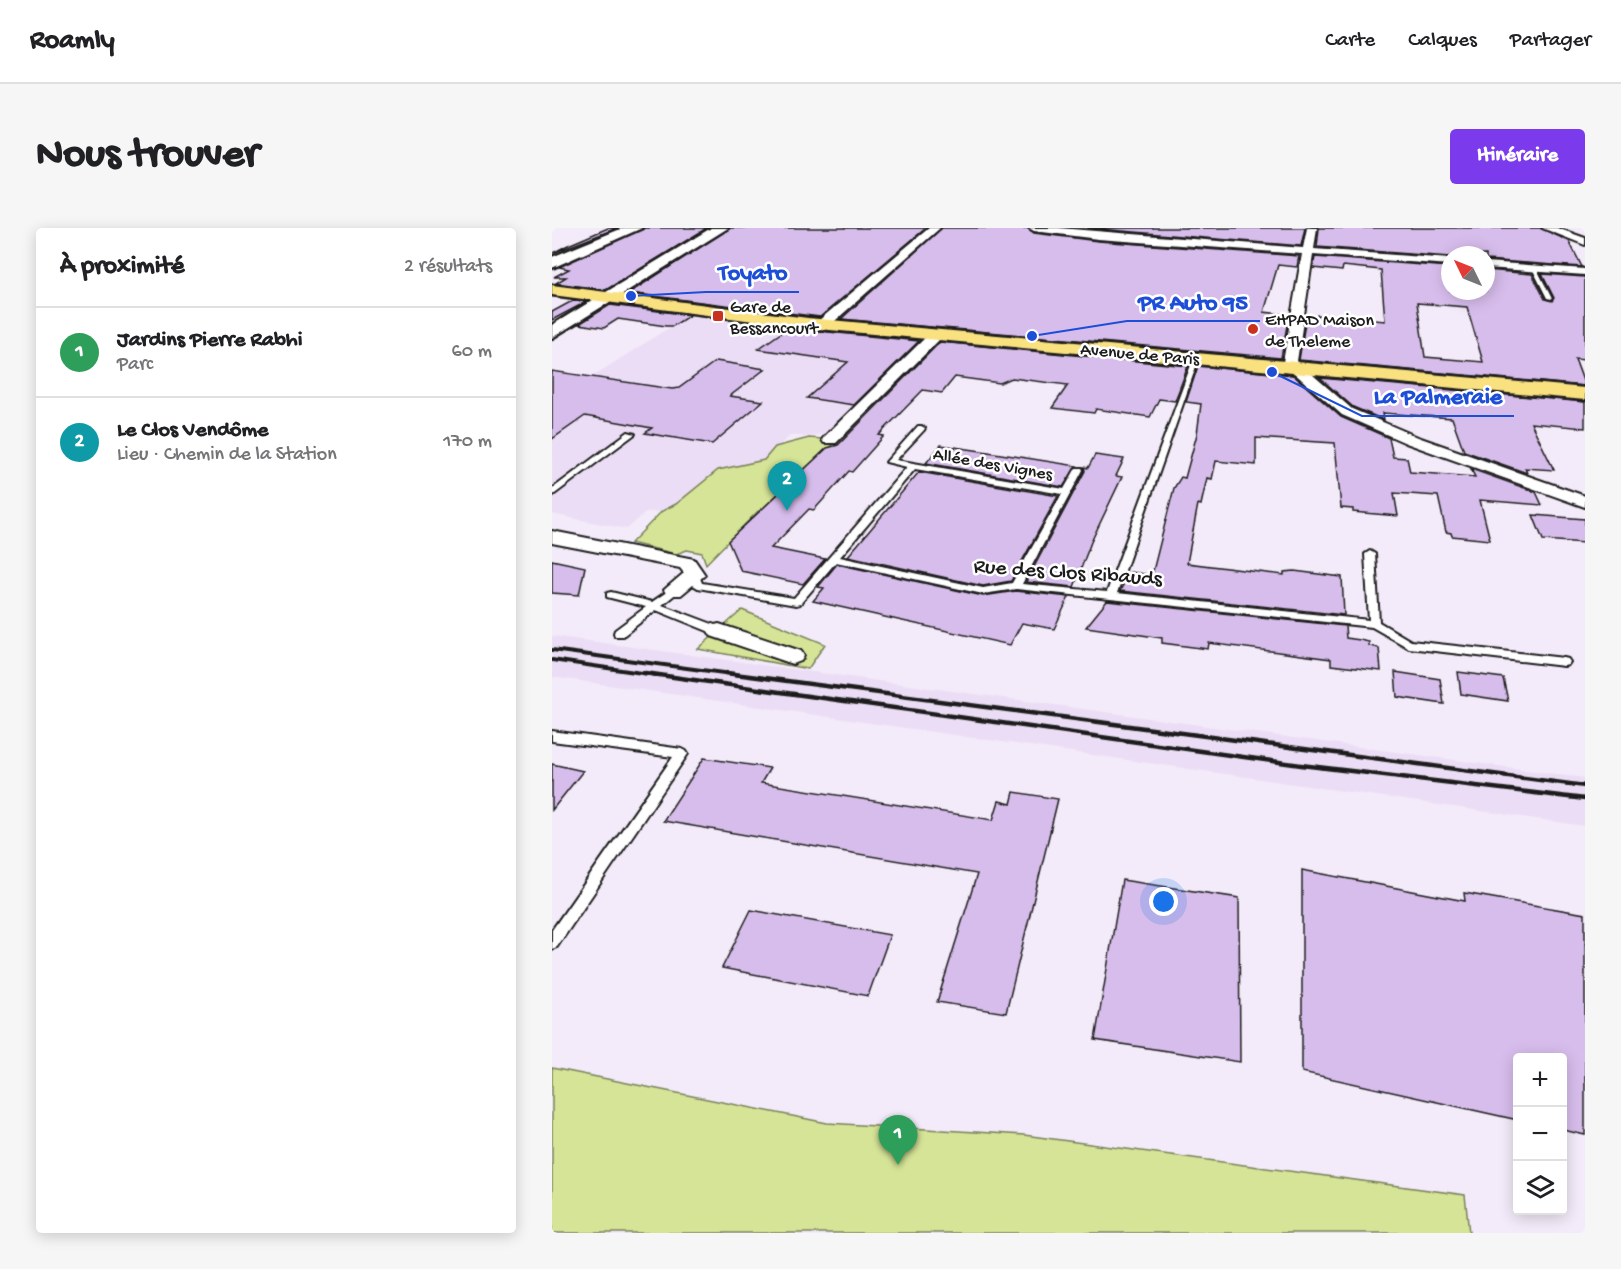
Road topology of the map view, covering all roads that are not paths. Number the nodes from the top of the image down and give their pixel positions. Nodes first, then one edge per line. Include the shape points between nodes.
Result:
1 (635, 228) edge
2 (721, 228) edge
3 (935, 228) edge
4 (1034, 228) edge
5 (1312, 228) edge
6 (1547, 228) edge
7 (1585, 242) edge
8 (1309, 251) junction
9 (1441, 261) edge
10 (552, 263) edge
11 (1495, 266) edge
12 (1534, 269) junction
13 (1585, 272) edge
14 (552, 290) edge
15 (610, 298) junction
16 (1550, 298) dead end
17 (823, 324) junction
18 (552, 333) edge
19 (932, 339) junction
20 (1197, 358) junction
21 (1296, 367) junction
22 (1585, 394) edge
23 (921, 428) dead end
24 (631, 434) dead end
25 (830, 440) dead end
26 (913, 466) junction
27 (1079, 470) dead end
28 (1067, 492) junction
29 (552, 493) edge
30 (1585, 502) edge
31 (552, 537) edge
32 (1370, 554) dead end
33 (836, 559) junction
34 (692, 564) junction
35 (1016, 586) junction
36 (674, 590) joint
37 (611, 595) dead end
38 (1111, 595) junction
39 (656, 606) junction
40 (1374, 624) junction
41 (719, 631) joint
42 (619, 633) dead end
43 (793, 656) dead end
44 (1564, 662) dead end
45 (552, 736) edge
46 (552, 942) edge

1 - 10 street
2 - 15 street
3 - 17 street
4 - 8 street
5 - 8 street
6 - 7 street
8 - 9 street
8 - 21 street via 1290,362
11 - 12 street
12 - 13 street
12 - 16 lane
14 - 15 main road, Avenue de Paris
15 - 17 main road, Avenue de Paris
15 - 18 street
17 - 19 main road, Avenue de Paris
19 - 20 main road, Avenue de Paris
19 - 25 street
20 - 21 main road, Avenue de Paris
20 - 38 lane
21 - 22 main road, Avenue de Paris
21 - 30 street via 1347,412 1412,440
23 - 26 lane, Allée des Vignes via 890,462
24 - 29 lane
26 - 28 lane, Allée des Vignes
26 - 33 lane, Allée des Vignes
27 - 28 lane, Allée des Vignes
28 - 35 lane, Allée des Vignes
31 - 34 street
32 - 40 lane
33 - 34 lane via 796,602 698,585
33 - 35 lane, Rue des Clos Ribauds via 983,591
34 - 36 street
35 - 38 lane, Rue des Clos Ribauds
36 - 39 lane
37 - 39 lane
38 - 40 lane, Rue des Clos Ribauds
39 - 41 lane
39 - 42 lane
40 - 44 lane, Rue des Clos Ribauds via 1409,644
41 - 43 street
45 - 46 lane via 682,754

